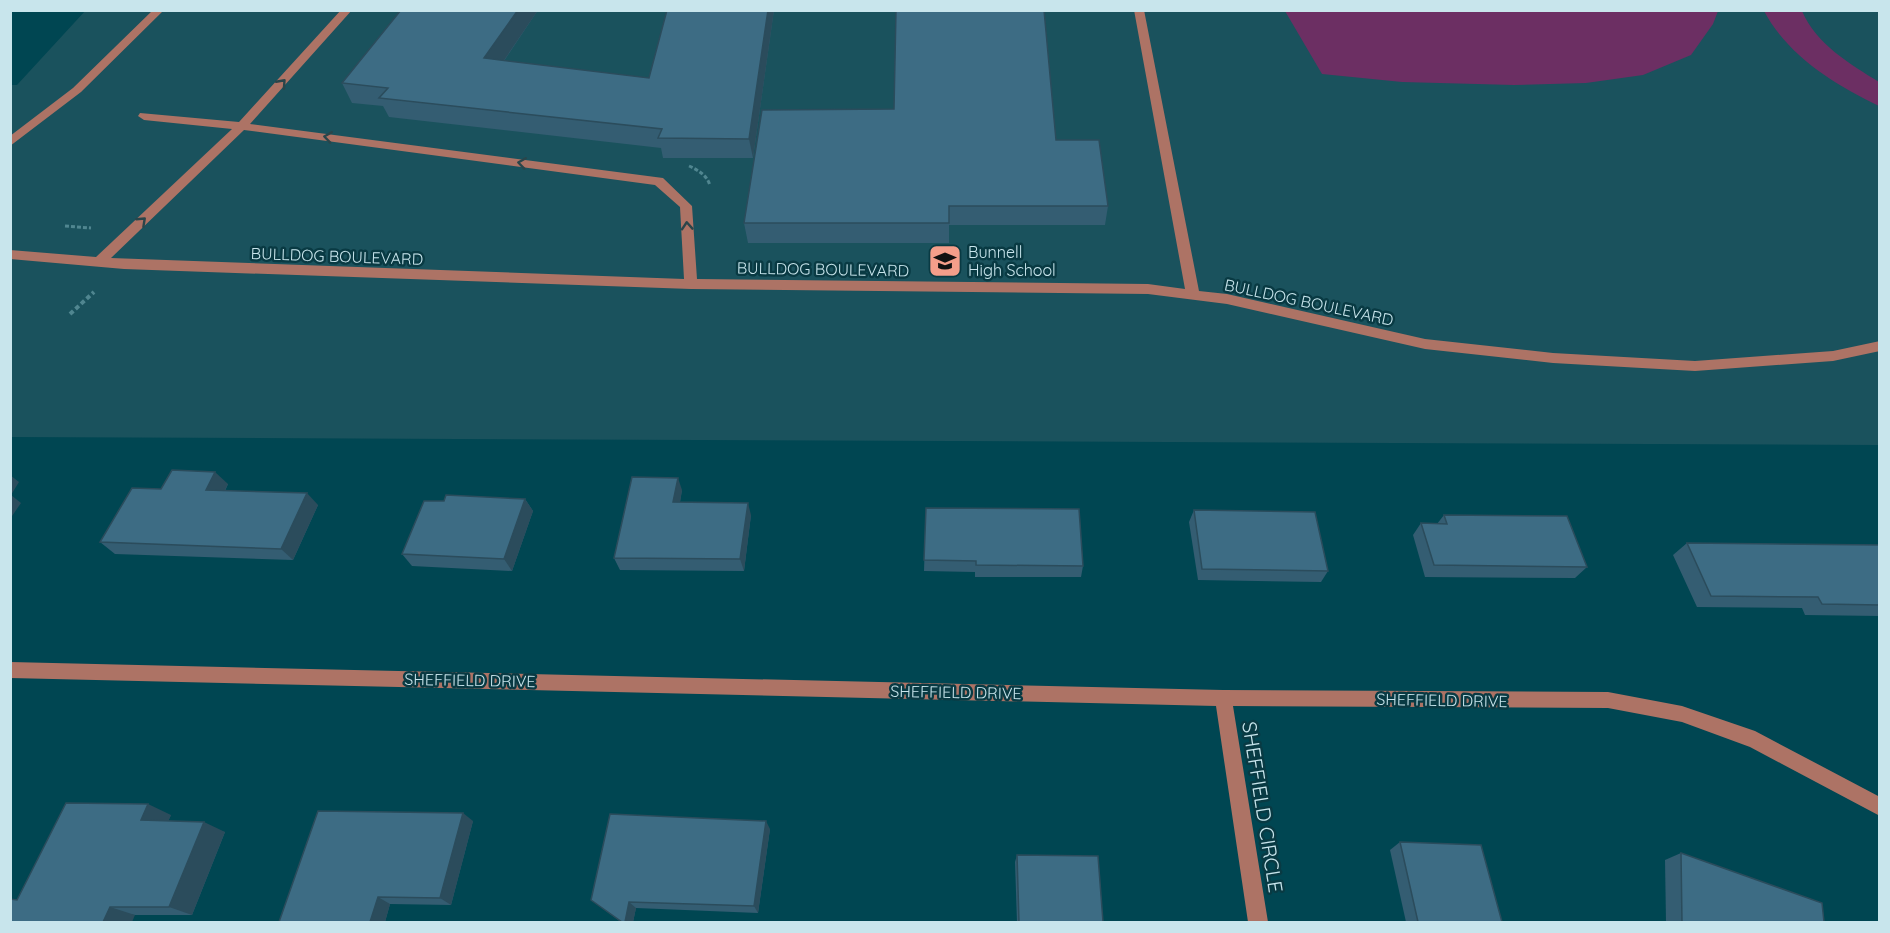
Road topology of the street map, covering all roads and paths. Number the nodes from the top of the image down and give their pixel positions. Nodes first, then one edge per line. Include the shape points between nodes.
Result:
1 (159, 10) edge
2 (347, 10) edge
3 (1139, 10) edge
4 (144, 116) dead end
5 (242, 126) junction
6 (10, 142) edge
7 (10, 254) edge
8 (99, 262) junction
9 (691, 284) junction
10 (1193, 295) junction
11 (1880, 346) edge
12 (10, 670) edge
13 (1223, 698) junction
14 (1880, 807) edge
15 (1258, 922) edge

1 - 6 street via 77,90
5 -> 2 street
3 - 10 street
4 - 5 street
8 -> 5 street
9 -> 5 street via 686,206 659,181
7 - 8 street, BULLDOG BOULEVARD
8 - 9 street, BULLDOG BOULEVARD
9 - 10 street, BULLDOG BOULEVARD via 1148,289
10 - 11 street, BULLDOG BOULEVARD via 1227,299 1425,344 1553,358 1695,366 1833,356
12 - 13 street, SHEFFIELD DRIVE
13 - 14 street, SHEFFIELD DRIVE via 1608,700 1682,714 1755,740
13 - 15 street, SHEFFIELD CIRCLE

